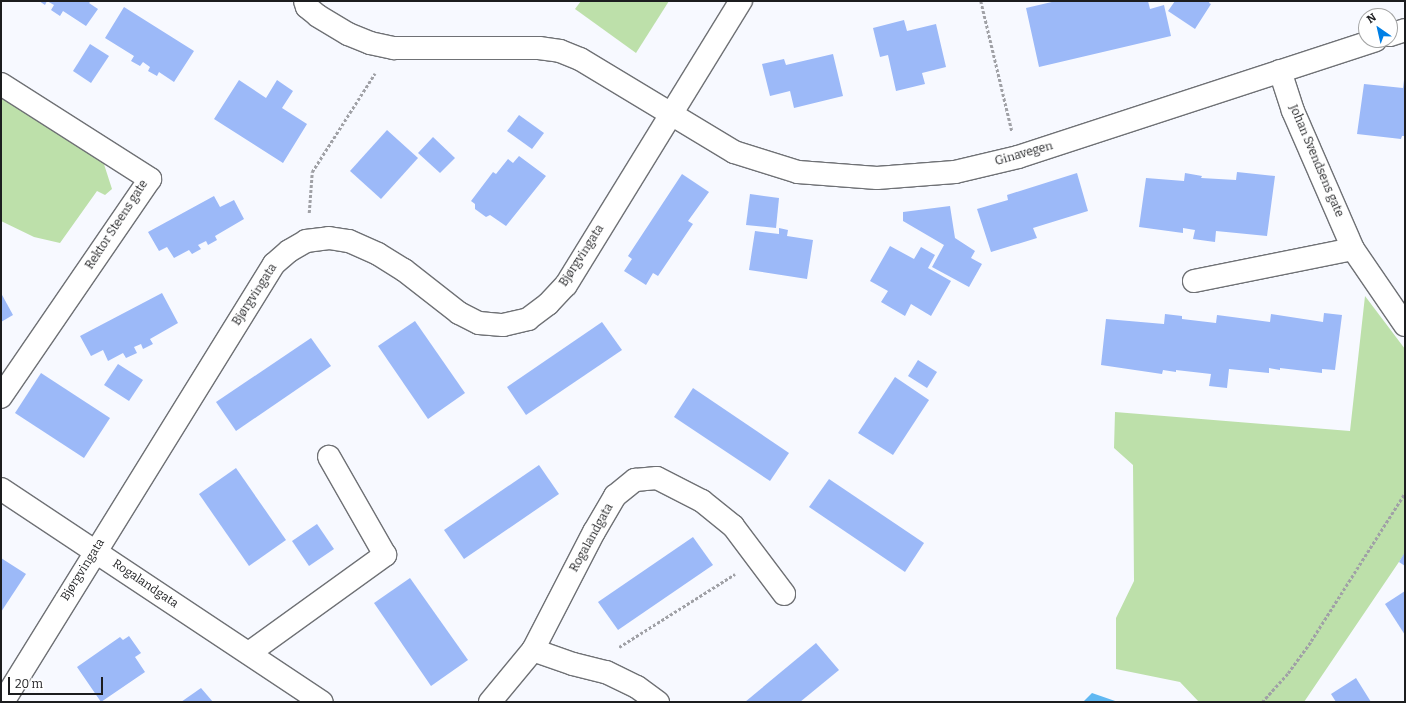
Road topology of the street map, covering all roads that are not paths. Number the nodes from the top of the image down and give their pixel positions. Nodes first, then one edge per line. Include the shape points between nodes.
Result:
1 (305, 1) edge
2 (741, 1) edge
3 (1358, 46) edge
4 (1280, 72) junction
5 (1, 84) edge
6 (670, 114) junction
7 (1353, 249) junction
8 (1194, 281) dead end
9 (1405, 324) edge
10 (1, 397) edge
11 (329, 457) dead end
12 (1, 490) edge
13 (95, 551) junction
14 (784, 594) dead end
15 (533, 650) junction
16 (249, 653) junction
17 (3, 702) edge
18 (322, 702) edge
19 (490, 702) edge
20 (658, 702) edge

1 - 6 street via 318,16 348,34 370,43 394,48 539,48 560,51 580,59
2 - 6 street, Bjørgvingata
3 - 4 street, Ginavegen
4 - 6 street, Ginavegen via 1018,157 955,172 877,178 798,172 734,152
4 - 7 street, Johan Svendsens gate via 1293,111
5 - 10 street, Rektor Steens gate via 150,179
6 - 13 street, Bjørgvingata via 566,284 548,304 528,319 503,325 479,323 459,313 404,270 378,254 349,241 329,238 306,241 289,251 274,264
7 - 8 street
7 - 9 street, Johan Svendsens gate
11 - 16 street via 384,555
12 - 13 street, Rogalandgata
13 - 16 street, Rogalandgata
13 - 17 street, Bjørgvingata
14 - 15 street, Rogalandgata via 733,526 702,501 657,478 635,480 611,502
15 - 19 street, Rogalandgata
15 - 20 street via 606,672 637,687
16 - 18 street, Rogalandgata

